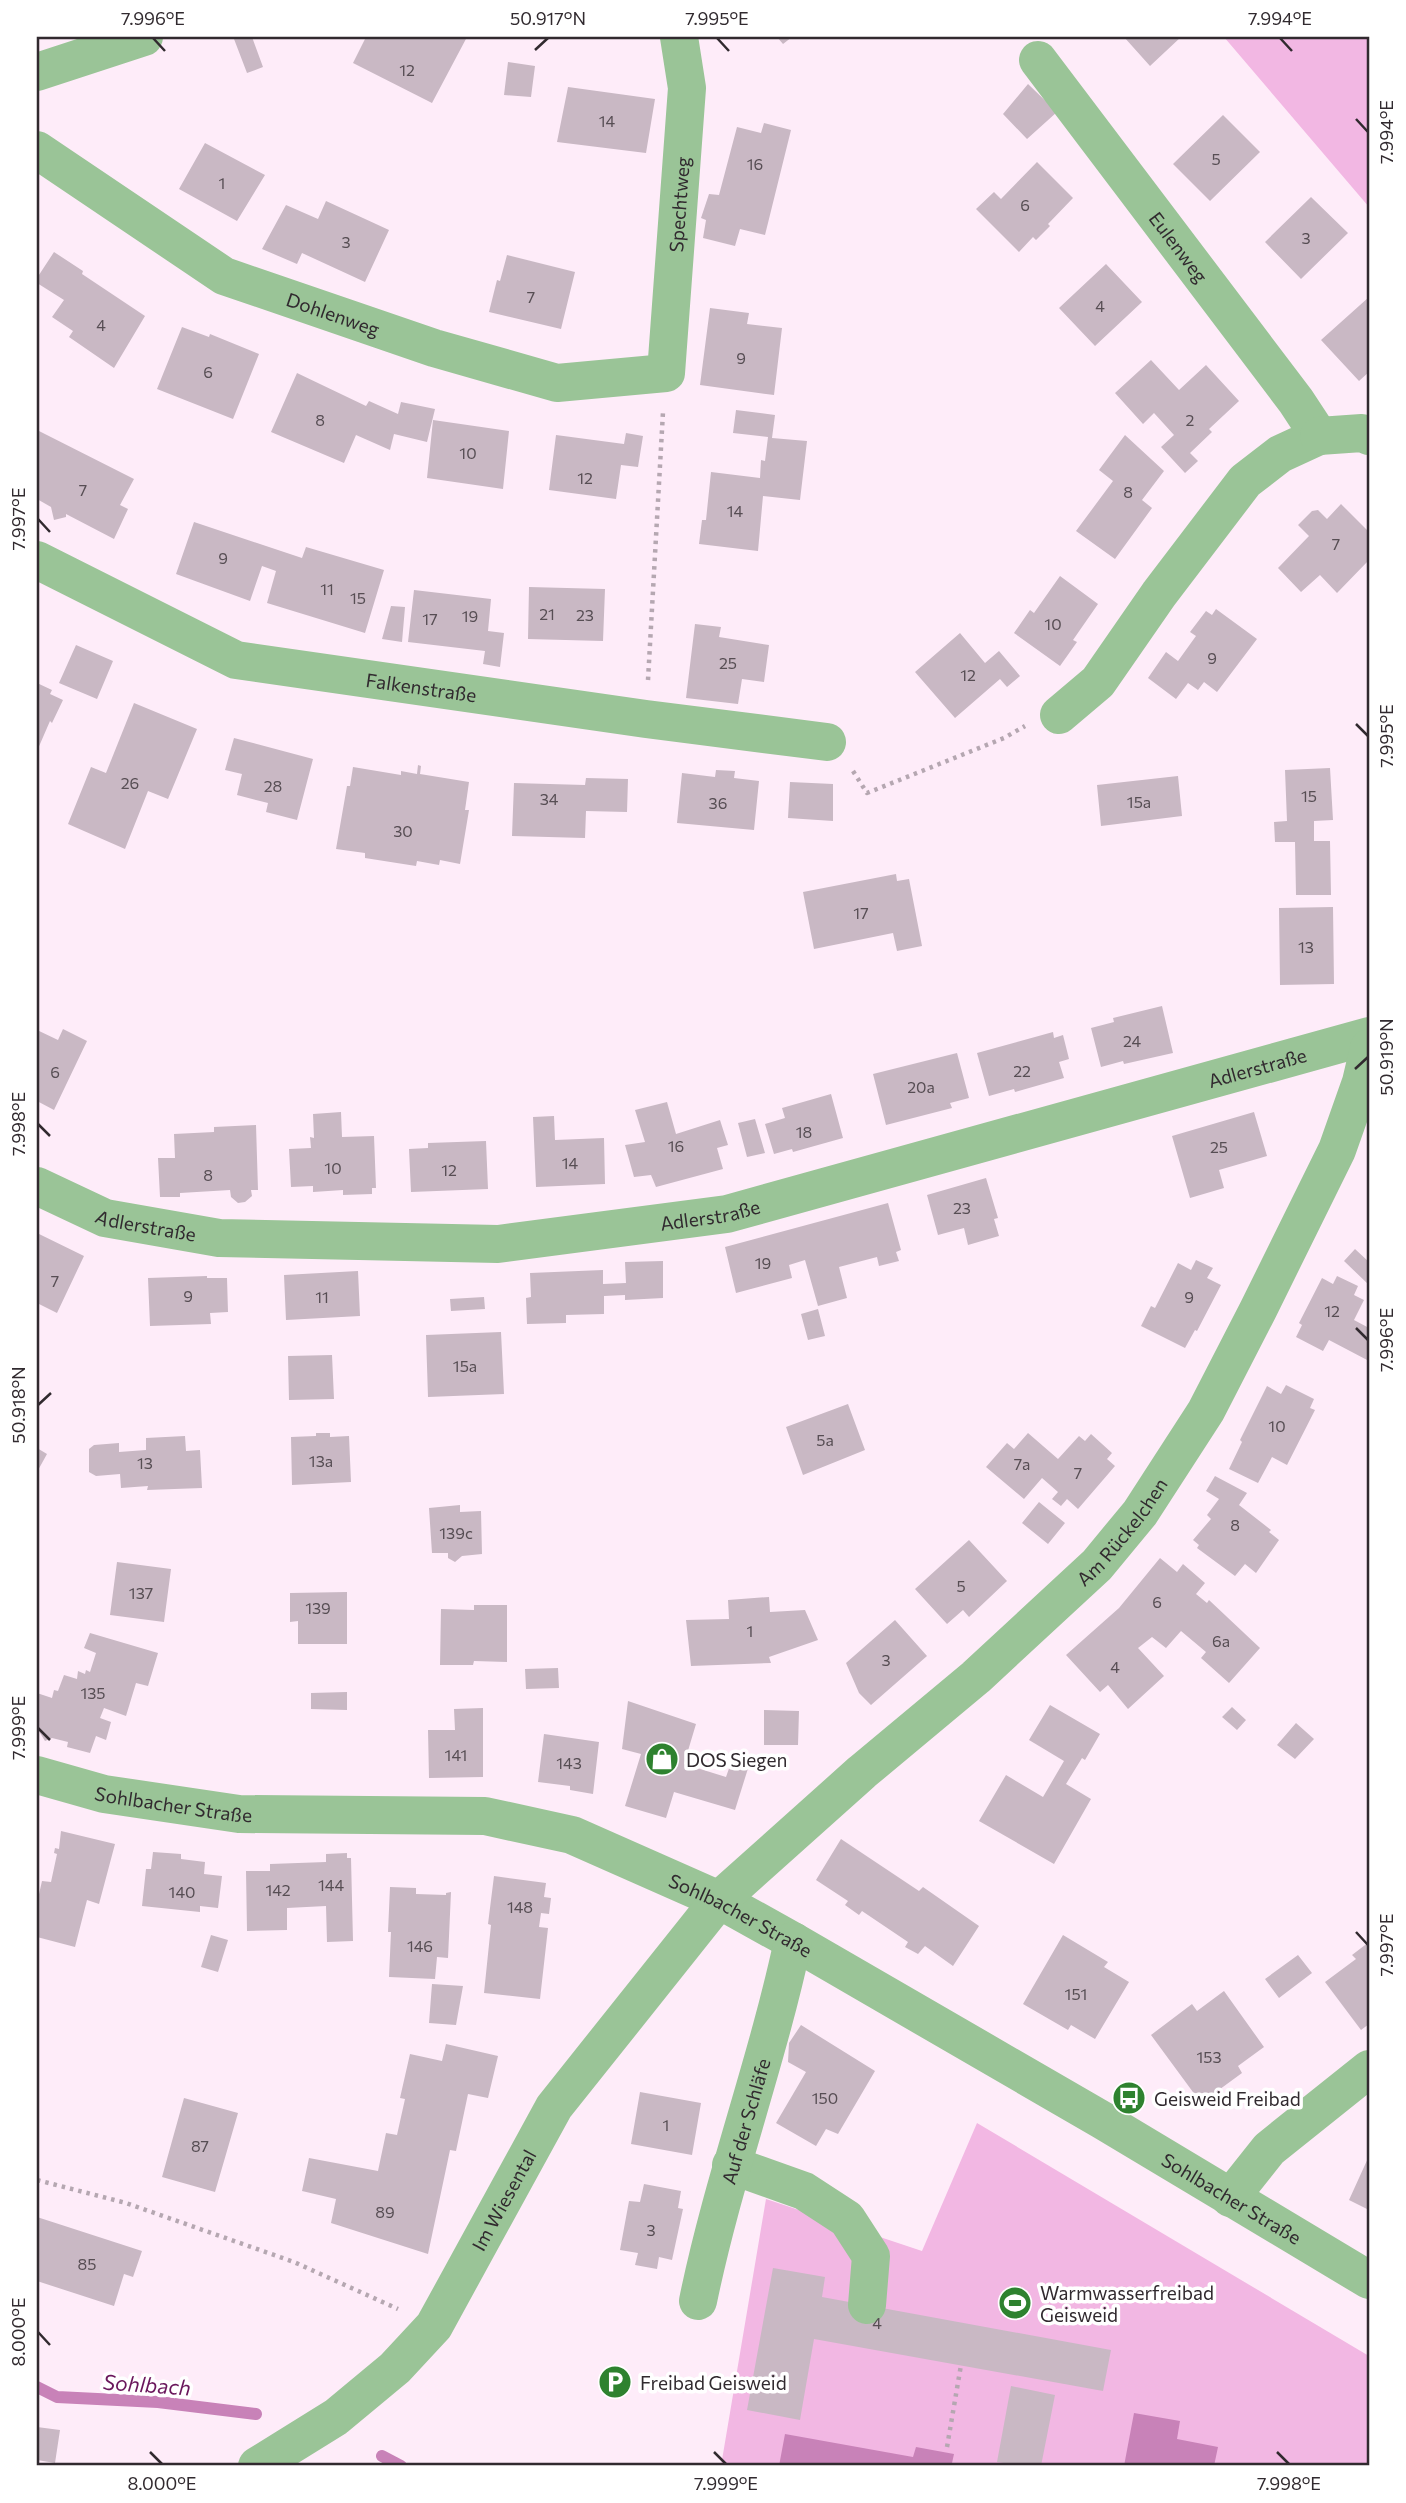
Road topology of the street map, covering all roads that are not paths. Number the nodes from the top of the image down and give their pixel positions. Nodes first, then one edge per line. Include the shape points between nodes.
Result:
1 (144, 37) edge
2 (679, 37) edge
3 (1038, 60) dead end
4 (37, 72) edge
5 (37, 149) edge
6 (666, 373) joint
7 (1319, 436) junction
8 (1369, 436) edge
9 (37, 560) edge
10 (1059, 715) dead end
11 (827, 742) dead end
12 (1369, 1036) edge
13 (1369, 1048) edge
14 (37, 1186) edge
15 (37, 1775) edge
16 (719, 1900) junction
17 (793, 1941) junction
18 (1369, 2069) edge
19 (732, 2165) junction
20 (1230, 2198) junction
21 (1369, 2280) edge
22 (698, 2301) dead end
23 (867, 2305) dead end
24 (257, 2466) edge

1 - 4 street
2 - 6 street, Spechtweg via 687,88
3 - 7 street, Eulenweg
5 - 6 street, Dohlenweg via 224,276 434,348 557,383
7 - 8 street
7 - 10 street via 1280,454 1245,481 1098,682
9 - 11 street, Falkenstraße via 236,660
12 - 14 street, Adlerstraße via 727,1214 498,1244 219,1238 105,1218
13 - 16 street, Am Rückelchen via 1337,1150 1265,1298 1206,1411 1140,1513 1097,1565
15 - 16 street, Sohlbacher Straße via 104,1794 239,1814 485,1816 572,1835
16 - 17 street, Sohlbacher Straße
16 - 24 street, Im Wiesental via 554,2107 434,2326 396,2368 337,2417
17 - 19 street, Auf der Schläfe via 779,2009
17 - 20 street, Sohlbacher Straße
18 - 20 street via 1269,2150
19 - 22 street, Auf der Schläfe
19 - 23 street via 804,2191 847,2219 871,2256
20 - 21 street, Sohlbacher Straße

